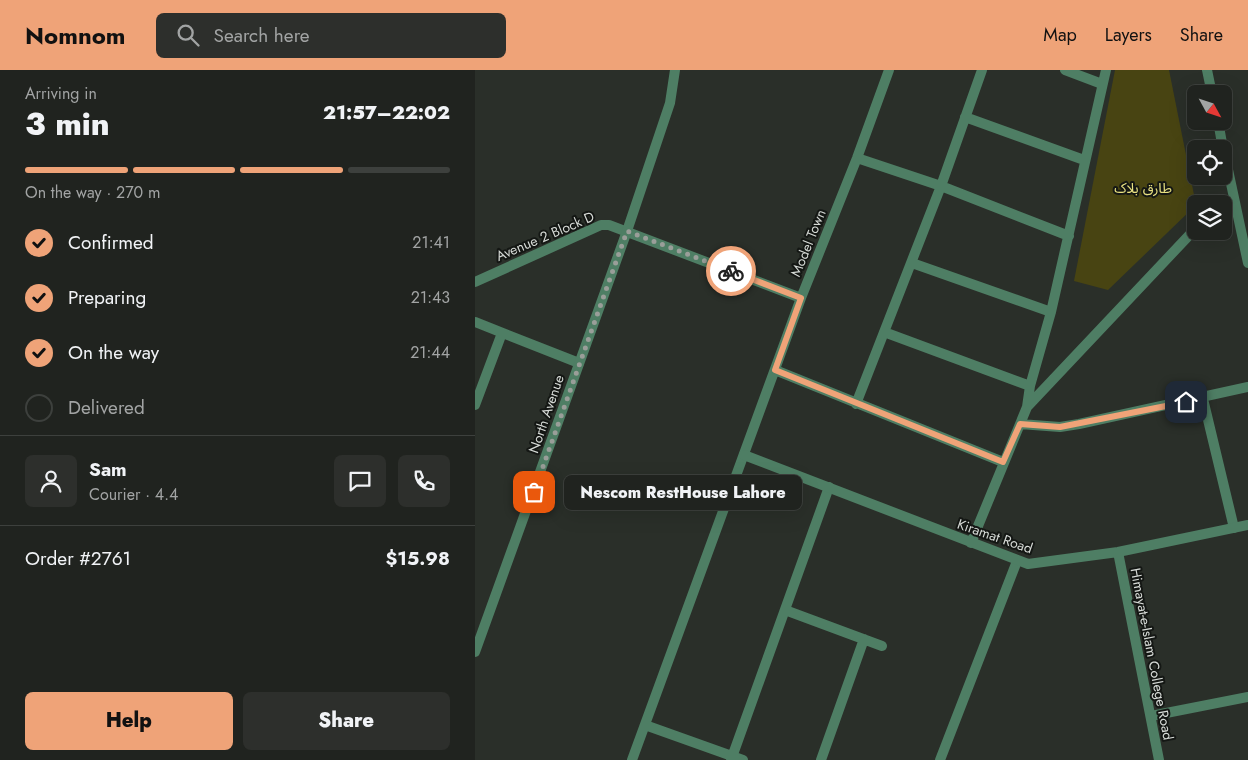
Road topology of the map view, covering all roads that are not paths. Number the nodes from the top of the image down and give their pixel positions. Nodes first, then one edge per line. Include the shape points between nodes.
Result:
1 (675, 70) edge
2 (889, 70) edge
3 (982, 70) edge
4 (1065, 70) edge
5 (1106, 70) edge
6 (1207, 70) edge
7 (1102, 84) junction
8 (1210, 85) edge
9 (965, 117) junction
10 (857, 158) junction
11 (1084, 160) junction
12 (1230, 185) edge
13 (941, 186) junction
14 (1234, 202) joint
15 (627, 231) junction
16 (1069, 236) junction
17 (1187, 238) edge
18 (912, 263) junction
19 (1248, 263) edge
20 (475, 282) edge
21 (801, 298) junction
22 (1051, 312) junction
23 (475, 322) edge
24 (884, 332) junction
25 (503, 333) junction
26 (579, 363) junction
27 (775, 370) junction
28 (1030, 386) junction
29 (1248, 388) edge
30 (1203, 399) junction
31 (856, 404) junction
32 (475, 405) edge
33 (1027, 407) junction
34 (1020, 424) junction
35 (744, 455) junction
36 (1003, 462) junction
37 (829, 487) junction
38 (1248, 525) edge
39 (1234, 528) junction
40 (971, 543) junction
41 (1118, 552) junction
42 (1017, 561) junction
43 (785, 610) junction
44 (864, 639) junction
45 (883, 646) dead end
46 (475, 652) edge
47 (1248, 697) edge
48 (1151, 716) junction
49 (645, 725) junction
50 (732, 758) edge
51 (632, 760) edge
52 (743, 760) edge
53 (821, 760) edge
54 (940, 760) edge
55 (1159, 760) edge

1 - 15 street, North Avenue via 670,103
2 - 10 street, Model Town
3 - 9 street
4 - 7 street
5 - 7 street
6 - 8 street
7 - 11 street
9 - 11 street
9 - 13 street
10 - 13 street
10 - 21 street, Model Town
11 - 16 street
12 - 14 street
13 - 16 street
13 - 18 street
14 - 19 street
15 - 20 street, Avenue 2 Block D via 601,226
15 - 21 street, Avenue 2 Block D
15 - 26 street, North Avenue
16 - 22 street
17 - 33 street
18 - 22 street
18 - 24 street
21 - 27 street, Model Town
22 - 28 street
23 - 25 street
24 - 28 street
24 - 31 street
25 - 26 street
25 - 32 street
26 - 46 street, North Avenue
27 - 31 street
27 - 35 street, Model Town
28 - 33 street
29 - 30 street
30 - 34 street via 1060,427
30 - 39 street
31 - 36 street
33 - 34 street
34 - 36 street
35 - 37 street, Kiramat Road
35 - 49 street, Model Town
36 - 40 street
37 - 40 street, Kiramat Road
37 - 43 street
38 - 39 street, Kiramat Road
39 - 41 street, Kiramat Road
40 - 42 street, Kiramat Road
41 - 42 street, Kiramat Road via 1037,564
41 - 48 street, Himayat-e-Islam College Road
42 - 54 street
43 - 44 street
43 - 50 street
44 - 45 street
44 - 53 street
47 - 48 street
48 - 55 street, Himayat-e-Islam College Road
49 - 50 street
49 - 51 street, Model Town
50 - 52 street

